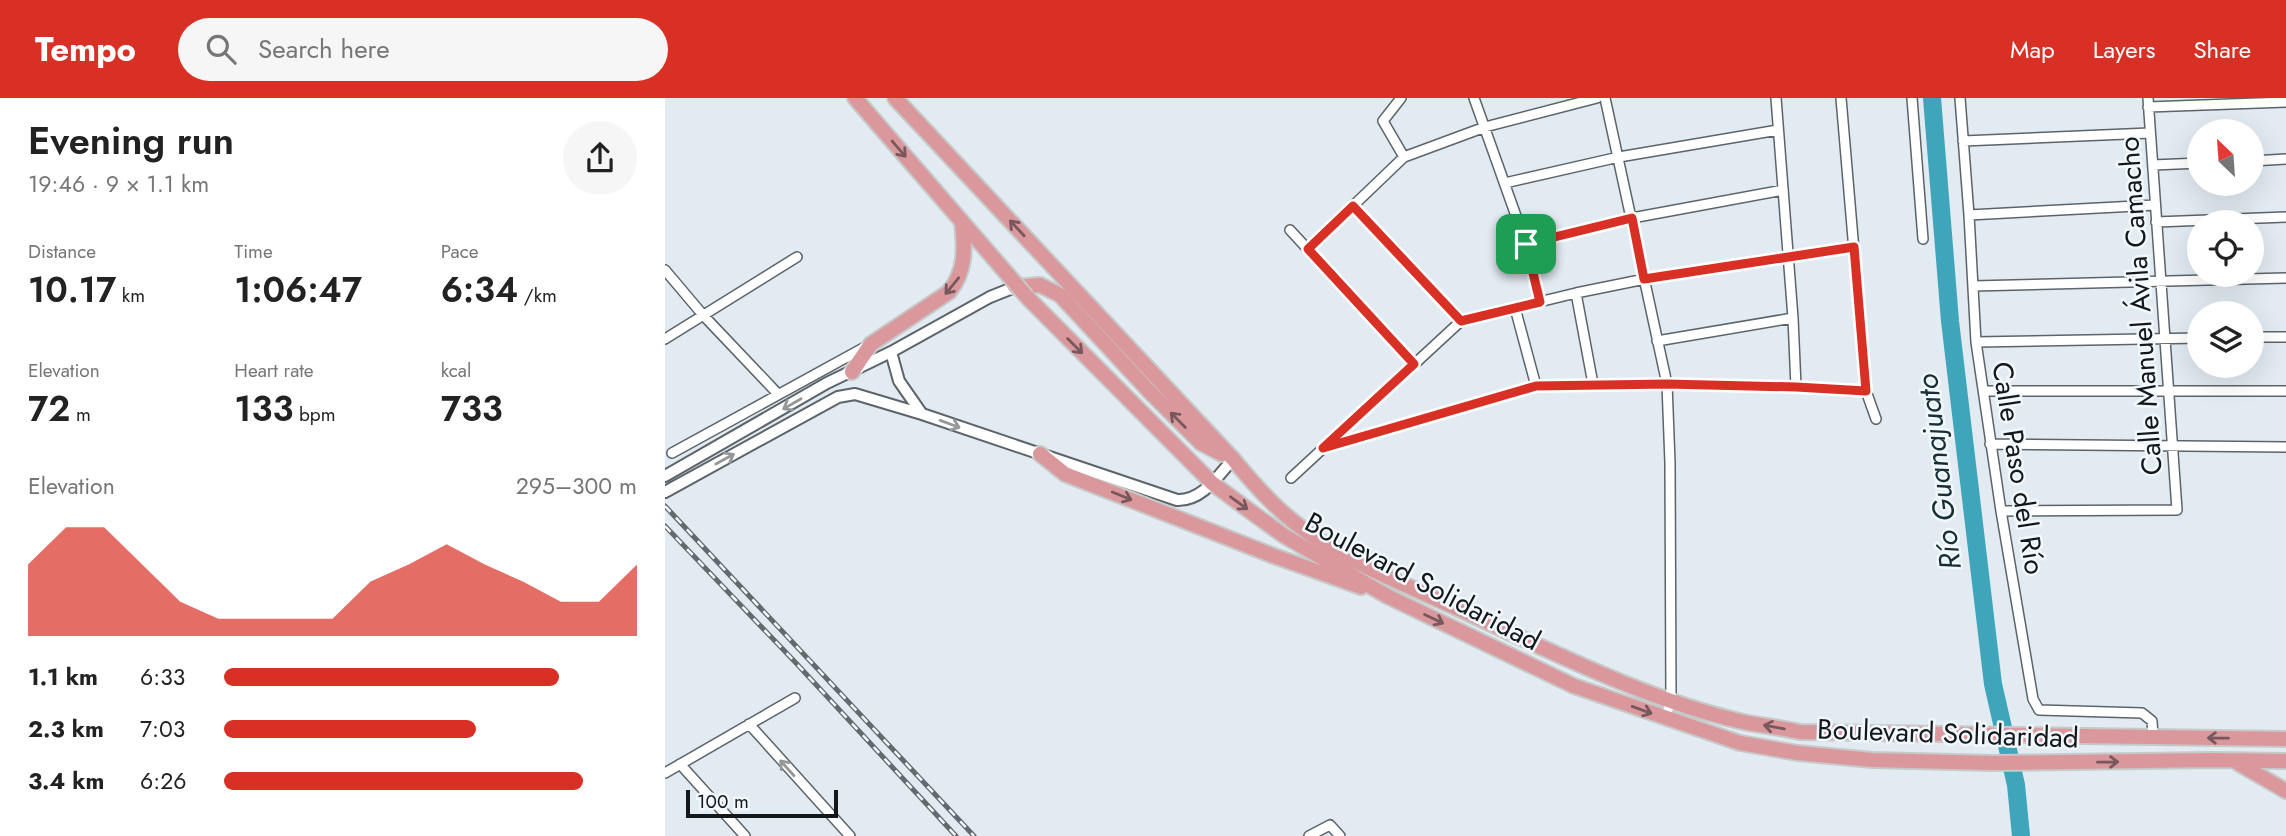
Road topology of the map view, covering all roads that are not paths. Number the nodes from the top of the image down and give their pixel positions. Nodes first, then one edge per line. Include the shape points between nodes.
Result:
1 (855, 98) edge
2 (895, 98) edge
3 (1474, 98) edge
4 (1597, 98) edge
5 (1605, 98) edge
6 (1776, 98) edge
7 (1841, 98) edge
8 (1912, 98) edge
9 (1960, 98) edge
10 (1402, 99) edge
11 (2148, 102) edge
12 (2286, 102) edge
13 (1485, 127) junction
14 (1778, 130) junction
15 (2150, 133) junction
16 (1963, 141) junction
17 (1619, 157) junction
18 (1404, 158) junction
19 (2286, 159) edge
20 (2265, 160) edge
21 (2187, 164) edge
22 (2153, 165) junction
23 (1505, 183) junction
24 (1783, 190) junction
25 (2155, 205) junction
26 (1353, 206) junction
27 (1969, 215) junction
28 (2286, 217) edge
29 (1632, 218) junction
30 (962, 221) junction
31 (2157, 222) junction
32 (1290, 230) dead end
33 (1923, 239) dead end
34 (1526, 244) junction
35 (1854, 247) junction
36 (1308, 249) junction
37 (1788, 256) junction
38 (797, 257) dead end
39 (665, 270) edge
40 (2286, 278) edge
41 (1644, 279) junction
42 (1012, 281) junction
43 (2161, 281) junction
44 (1973, 286) junction
45 (1576, 293) junction
46 (1540, 302) junction
47 (1515, 308) junction
48 (703, 315) junction
49 (1793, 318) junction
50 (1461, 321) junction
51 (2264, 337) edge
52 (2286, 337) edge
53 (2165, 338) junction
54 (2187, 338) edge
55 (665, 339) edge
56 (1657, 341) junction
57 (1976, 342) junction
58 (871, 344) junction
59 (891, 352) junction
60 (1414, 364) junction
61 (819, 371) junction
62 (852, 372) junction
63 (827, 383) junction
64 (1593, 384) junction
65 (1667, 384) junction
66 (1536, 386) junction
67 (1796, 387) junction
68 (1866, 391) junction
69 (1985, 391) junction
70 (2169, 391) junction
71 (2286, 391) edge
72 (778, 394) junction
73 (922, 414) junction
74 (1876, 419) dead end
75 (1990, 444) junction
76 (2172, 446) junction
77 (2286, 447) edge
78 (1323, 448) junction
79 (672, 453) dead end
80 (1040, 454) junction
81 (1233, 459) junction
82 (665, 476) edge
83 (1291, 478) dead end
84 (1212, 483) junction
85 (665, 492) edge
86 (2001, 511) junction
87 (1387, 596) junction
88 (795, 698) dead end
89 (1671, 700) junction
90 (1665, 719) junction
91 (749, 724) junction
92 (2153, 737) junction
93 (2286, 739) edge
94 (2231, 760) junction
95 (2286, 761) edge
96 (680, 764) junction
97 (665, 772) edge
98 (2286, 791) edge
99 (745, 836) edge
100 (850, 836) edge
101 (1309, 836) edge
102 (1340, 836) edge

1 -> 30 highway, Boulevard Solidaridad
81 -> 2 highway, Boulevard Solidaridad
3 - 13 street
4 - 13 street
5 - 17 street
6 - 14 street
7 - 35 street
8 - 33 street
9 - 16 street, Calle Paso del Río
10 - 18 street via 1383,121
11 - 12 street
11 - 15 street, Calle Manuel Ávila Camacho
13 - 18 street
13 - 23 street
14 - 17 street
14 - 24 street
15 - 16 street
15 - 22 street, Calle Manuel Ávila Camacho
16 - 27 street, Calle Paso del Río
17 - 23 street
17 - 29 street
18 - 26 street
19 - 20 street
21 - 22 street
22 - 25 street, Calle Manuel Ávila Camacho
23 - 34 street
24 - 29 street
24 - 37 street
25 - 27 street
25 - 31 street, Calle Manuel Ávila Camacho
26 - 36 street
26 - 50 street
27 - 44 street, Calle Paso del Río
28 - 31 street
29 - 34 street
29 - 41 street
30 - 42 highway, Boulevard Solidaridad
30 -> 58 highway via 964,258 949,292
31 - 43 street, Calle Manuel Ávila Camacho
32 - 36 street
34 - 46 street
35 - 37 street
35 - 68 street
36 - 60 street
37 - 41 street
37 - 49 street
38 - 48 street
39 - 48 street
40 - 43 street
41 - 45 street
41 - 56 street
42 - 59 street
81 -> 42 highway via 1201,443 1061,295 1040,285
42 -> 84 highway, Boulevard Solidaridad, bridge
43 - 44 street
43 - 53 street, Calle Manuel Ávila Camacho
44 - 57 street, Calle Paso del Río
45 - 46 street
45 - 64 street
46 - 47 street
47 - 50 street
47 - 66 street
48 - 55 street
48 - 72 street
49 - 56 street
49 - 67 street
50 - 60 street
51 - 52 street
53 - 54 street
53 - 57 street
53 - 70 street, Calle Manuel Ávila Camacho
56 - 65 street
57 - 69 street, Calle Paso del Río
58 - 61 street
58 - 62 highway
59 - 62 street
59 - 73 street via 899,381
60 - 78 street
61 - 63 street
61 - 72 street
62 - 63 street
63 -> 82 street
64 - 65 street
64 - 66 street
65 - 67 street
65 - 89 street
66 - 78 street
67 - 68 street
68 - 74 street
69 - 70 street
69 - 75 street, Calle Paso del Río
70 - 71 street
70 - 76 street, Calle Manuel Ávila Camacho
72 - 79 street
73 -> 80 street
85 -> 73 street via 838,397 855,394
75 - 76 street
75 - 86 street, Calle Paso del Río
76 - 77 street
76 - 86 street, Calle Manuel Ávila Camacho via 2177,510
78 - 83 street
80 - 84 street via 1177,500 1193,498
80 -> 87 highway via 1065,474
81 - 84 street
81 - 89 highway, Boulevard Solidaridad via 1273,506 1340,553 1575,662
84 -> 87 highway, Boulevard Solidaridad via 1283,535
86 - 92 street, Calle Paso del Río via 2033,699 2039,710 2142,713 2152,721
87 -> 90 highway, Boulevard Solidaridad via 1574,686
88 - 91 street
89 - 90 street
92 -> 89 highway, Boulevard Solidaridad via 1800,732
90 -> 94 highway, Boulevard Solidaridad via 1741,743 1872,760
91 - 96 street
100 -> 91 street
93 -> 92 highway, Boulevard Solidaridad
94 - 95 highway, Boulevard Solidaridad
94 - 98 highway
96 - 97 street
96 - 99 street
101 - 102 street via 1330,825

